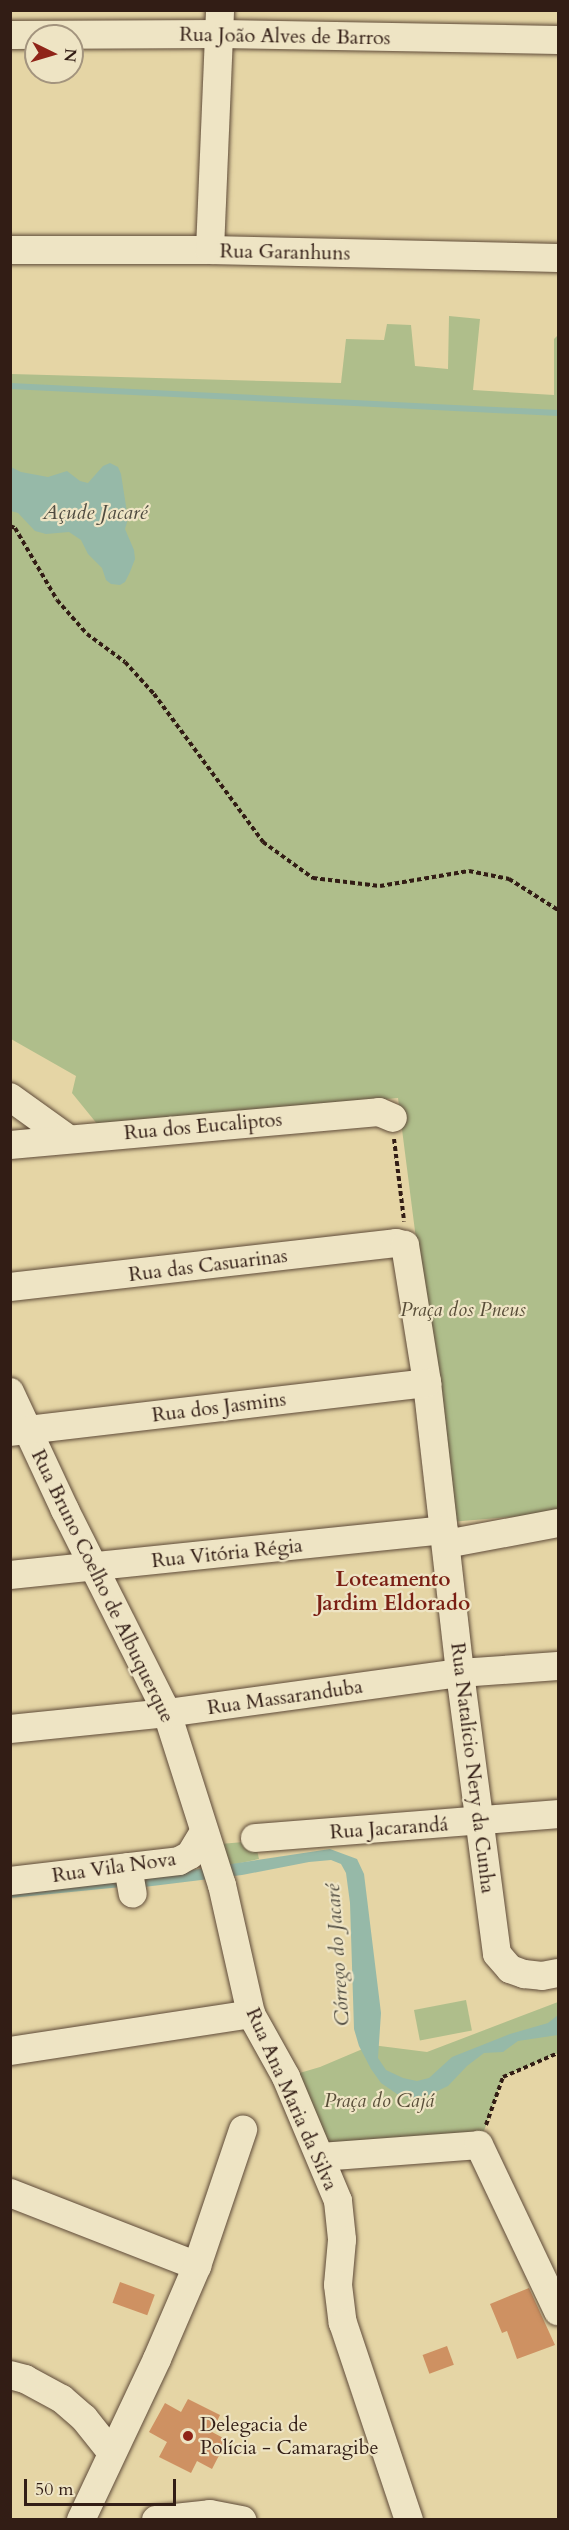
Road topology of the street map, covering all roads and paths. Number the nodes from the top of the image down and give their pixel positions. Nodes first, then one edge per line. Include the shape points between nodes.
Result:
1 (220, 22) edge
2 (10, 36) edge
3 (558, 40) edge
4 (10, 250) edge
5 (210, 250) junction
6 (558, 258) edge
7 (10, 526) edge
8 (558, 910) edge
9 (10, 1096) edge
10 (393, 1118) joint
11 (67, 1138) junction
12 (10, 1145) edge
13 (405, 1245) junction
14 (10, 1287) edge
15 (427, 1383) junction
16 (10, 1392) edge
17 (19, 1431) edge
18 (558, 1523) edge
19 (445, 1537) junction
20 (94, 1567) junction
21 (10, 1575) edge
22 (558, 1666) edge
23 (460, 1673) junction
24 (167, 1713) junction
25 (10, 1729) edge
26 (558, 1814) edge
27 (480, 1821) junction
28 (206, 1837) junction
29 (255, 1838) dead end
30 (10, 1881) edge
31 (222, 1885) joint
32 (558, 1973) edge
33 (251, 2014) junction
34 (10, 2051) edge
35 (558, 2053) edge
36 (243, 2130) dead end
37 (479, 2145) junction
38 (321, 2157) junction
39 (10, 2193) edge
40 (197, 2266) junction
41 (558, 2312) edge
42 (10, 2376) edge
43 (111, 2452) junction
44 (81, 2520) edge
45 (156, 2520) edge
46 (242, 2520) edge
47 (409, 2520) edge

1 - 2 street, Rua João Alves de Barros
1 - 3 street, Rua João Alves de Barros
1 - 5 street
4 - 5 street, Rua Garanhuns
5 - 6 street, Rua Garanhuns
7 - 8 path via 15,528 57,600 87,634 125,662 154,694 263,842 313,878 380,886 469,871 509,879
9 - 11 street
10 - 11 street, Rua dos Eucaliptos via 380,1112
10 - 13 path
11 - 12 street, Rua dos Eucaliptos
13 - 14 street, Rua das Casuarinas
13 - 15 street, Rua Natalício Nery da Cunha
15 - 17 street, Rua dos Jasmins
15 - 19 street, Rua Natalício Nery da Cunha
16 - 17 street, Rua Bruno Coelho de Albuquerque
17 - 20 street, Rua Bruno Coelho de Albuquerque
18 - 19 street, Rua Vitória Régia
19 - 20 street, Rua Vitória Régia
19 - 23 street, Rua Natalício Nery da Cunha
20 - 21 street, Rua Vitória Régia
20 - 24 street, Rua Bruno Coelho de Albuquerque
22 - 23 street, Rua Massaranduba
23 - 24 street, Rua Massaranduba
23 - 27 street, Rua Natalício Nery da Cunha
24 - 25 street, Rua Massaranduba
24 - 28 street, Rua Bruno Coelho de Albuquerque
26 - 27 street, Rua Jacarandá
27 - 29 street, Rua Jacarandá
27 - 32 street, Rua Natalício Nery da Cunha via 497,1954 510,1969 524,1974
28 - 30 street, Rua Vila Nova via 190,1855 131,1880
28 - 31 street, Rua Bruno Coelho de Albuquerque
31 - 33 street, Rua Ana Maria da Silva
33 - 34 street
33 - 38 street, Rua Ana Maria da Silva via 286,2077
35 - 37 path via 502,2077
36 - 40 street
37 - 38 street
37 - 41 street
38 - 47 street, Rua Ana Maria da Silva via 338,2201 342,2240 338,2285 343,2323
39 - 40 street
40 - 43 street
42 - 43 street via 25,2379 62,2399 84,2418
43 - 44 street
45 - 46 street via 210,2514

